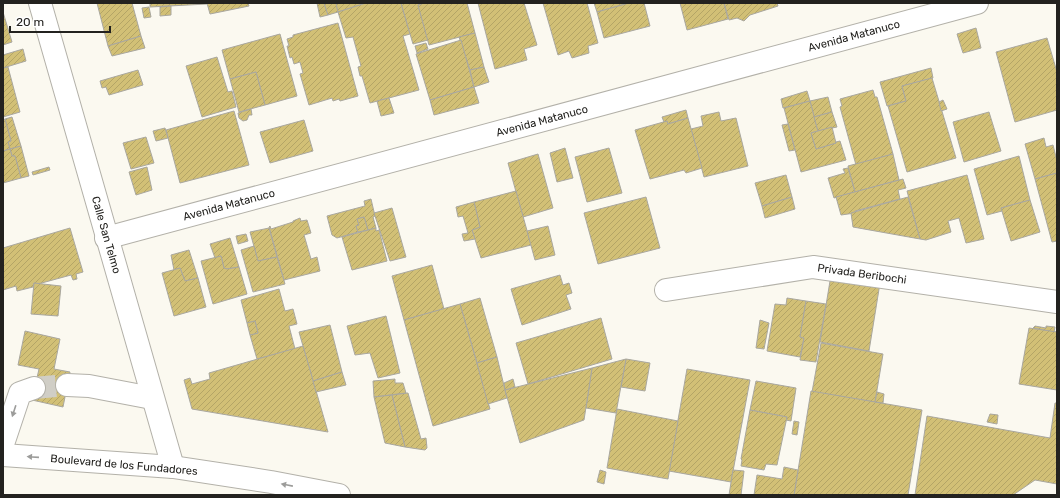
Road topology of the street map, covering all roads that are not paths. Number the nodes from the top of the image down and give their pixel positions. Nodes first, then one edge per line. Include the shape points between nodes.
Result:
1 (40, 3) edge
2 (977, 3) edge
3 (106, 238) junction
4 (666, 290) dead end
5 (1057, 302) edge
6 (67, 385) tunnel mouth
7 (34, 388) tunnel mouth
8 (152, 398) junction
9 (3, 444) edge
10 (3, 455) edge
11 (173, 467) junction
12 (339, 495) edge

1 - 3 street, Calle San Telmo
2 - 3 street, Avenida Matanuco
3 - 8 street, Calle San Telmo
4 - 5 street, Privada Beribochi via 813,267
6 - 8 street via 89,386
7 -> 9 street via 20,393
8 - 11 street, Calle San Telmo
11 -> 10 street, Boulevard de los Fundadores
12 -> 11 street, Boulevard de los Fundadores

